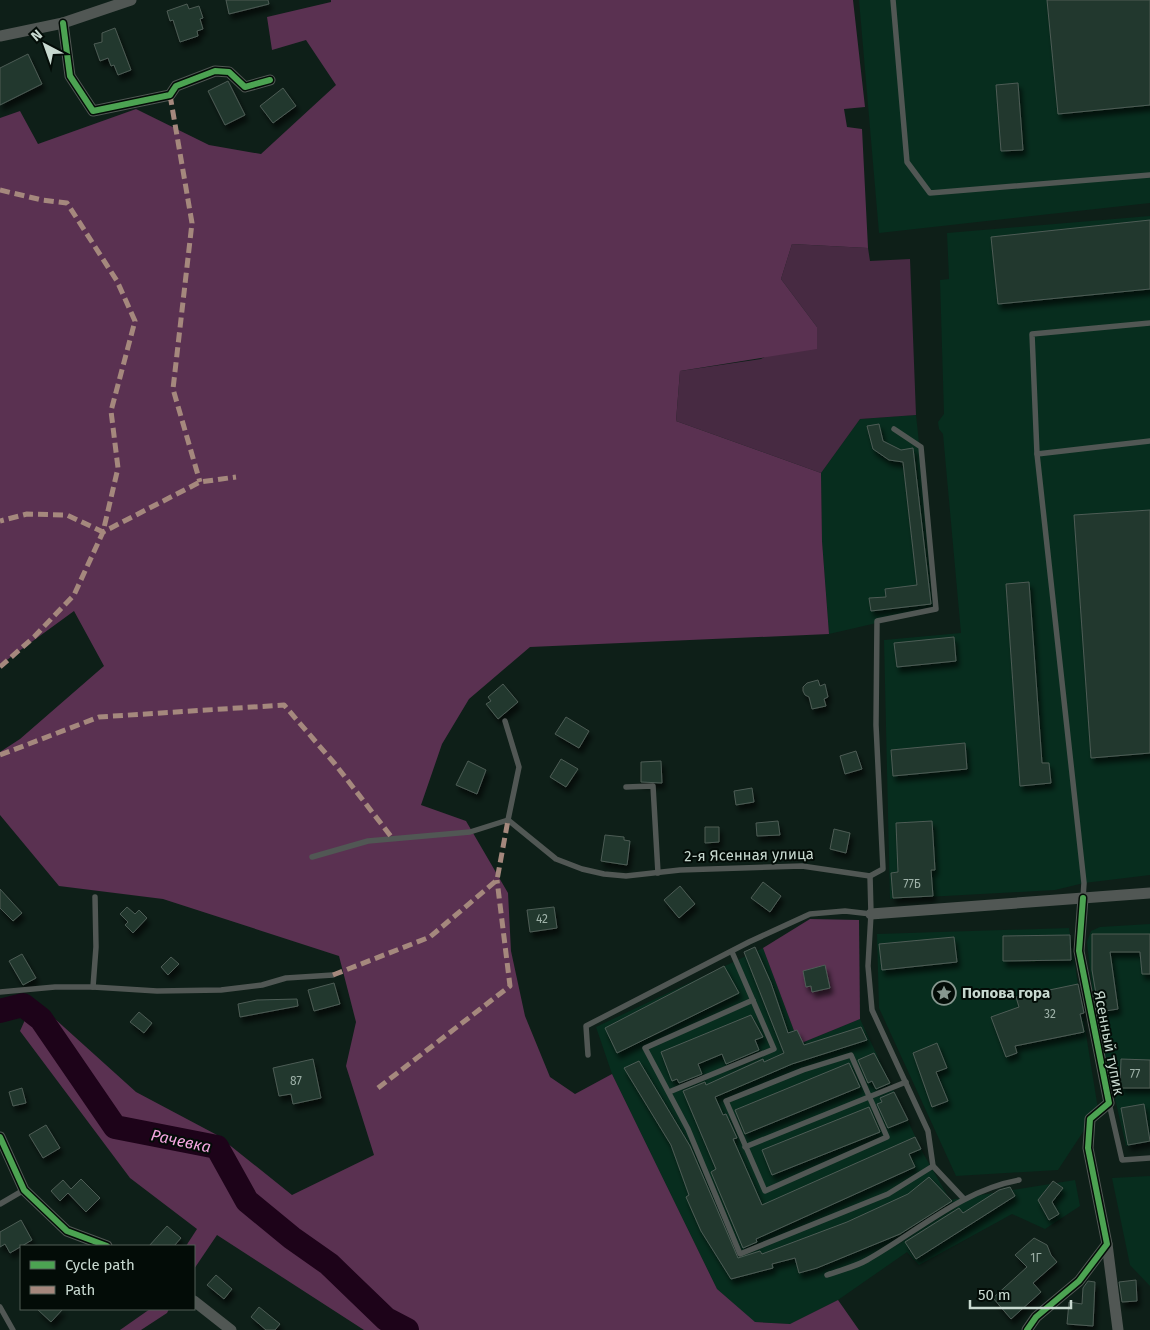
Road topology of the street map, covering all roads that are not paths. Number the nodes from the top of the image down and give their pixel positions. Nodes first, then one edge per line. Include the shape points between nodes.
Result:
1 (132, 0) edge
2 (893, 0) edge
3 (63, 23) junction
4 (0, 36) edge
5 (270, 80) dead end
6 (1150, 175) edge
7 (1150, 323) edge
8 (894, 429) dead end
9 (1150, 441) edge
10 (1037, 454) junction
11 (504, 721) dead end
12 (626, 787) dead end
13 (508, 820) junction
14 (312, 858) dead end
15 (658, 873) junction
16 (870, 876) junction
17 (1150, 893) edge
18 (96, 897) dead end
19 (1083, 898) junction
20 (871, 914) junction
21 (732, 952) junction
22 (333, 975) dead end
23 (93, 987) junction
24 (0, 992) edge
25 (752, 1000) junction
26 (588, 1055) dead end
27 (906, 1082) junction
28 (669, 1092) junction
29 (871, 1096) junction
30 (1109, 1103) junction
31 (0, 1137) edge
32 (745, 1147) junction
33 (1150, 1158) edge
34 (933, 1166) junction
35 (1019, 1180) dead end
36 (24, 1190) junction
37 (964, 1199) junction
38 (0, 1204) edge
39 (1107, 1244) junction
40 (104, 1245) edge
41 (828, 1275) dead end
42 (195, 1302) edge
43 (0, 1307) edge
44 (13, 1330) edge
45 (232, 1330) edge
46 (1027, 1330) edge
47 (1118, 1330) edge

1 - 3 street
2 - 6 lane via 907,162 930,193
3 - 4 street
3 - 5 street via 70,76 93,110 170,95 176,86 215,71 229,72 245,87
7 - 10 lane via 1032,334
8 - 16 lane via 921,447 936,609 877,621 876,725 883,869
9 - 10 lane
10 - 19 lane
11 - 13 lane via 519,767
12 - 15 lane via 653,786
13 - 14 lane via 470,832 368,842
13 - 15 lane, 2-я Ясенная улица via 556,859 582,869 626,876
15 - 16 lane, 2-я Ясенная улица via 802,866
16 - 20 lane
17 - 19 street
18 - 23 lane
19 - 20 street
19 - 30 street, Ясенный тупик via 1079,951
20 - 21 lane via 845,911 810,914
20 - 27 lane via 868,966 872,1010
21 - 25 lane
21 - 26 lane via 586,1026
22 - 23 lane via 286,978 262,985 221,990
23 - 24 lane
25 - 28 lane via 645,1048
25 - 28 lane via 774,1050
27 - 29 lane
27 - 34 lane via 928,1131
28 - 34 lane via 688,1129 740,1254 888,1194
29 - 32 lane
29 - 32 lane via 887,1137 765,1191
29 - 32 lane via 851,1055 803,1070 726,1101
30 - 33 lane via 1122,1160
30 - 39 street, Ясенный тупик via 1090,1120 1088,1148
31 - 36 street
34 - 37 lane
35 - 37 lane via 996,1184
36 - 38 lane
36 - 40 street via 67,1231
37 - 41 lane via 865,1262
39 - 46 street via 1079,1281 1036,1317
39 - 47 street, Ясенный тупик
42 - 45 street
43 - 44 lane

